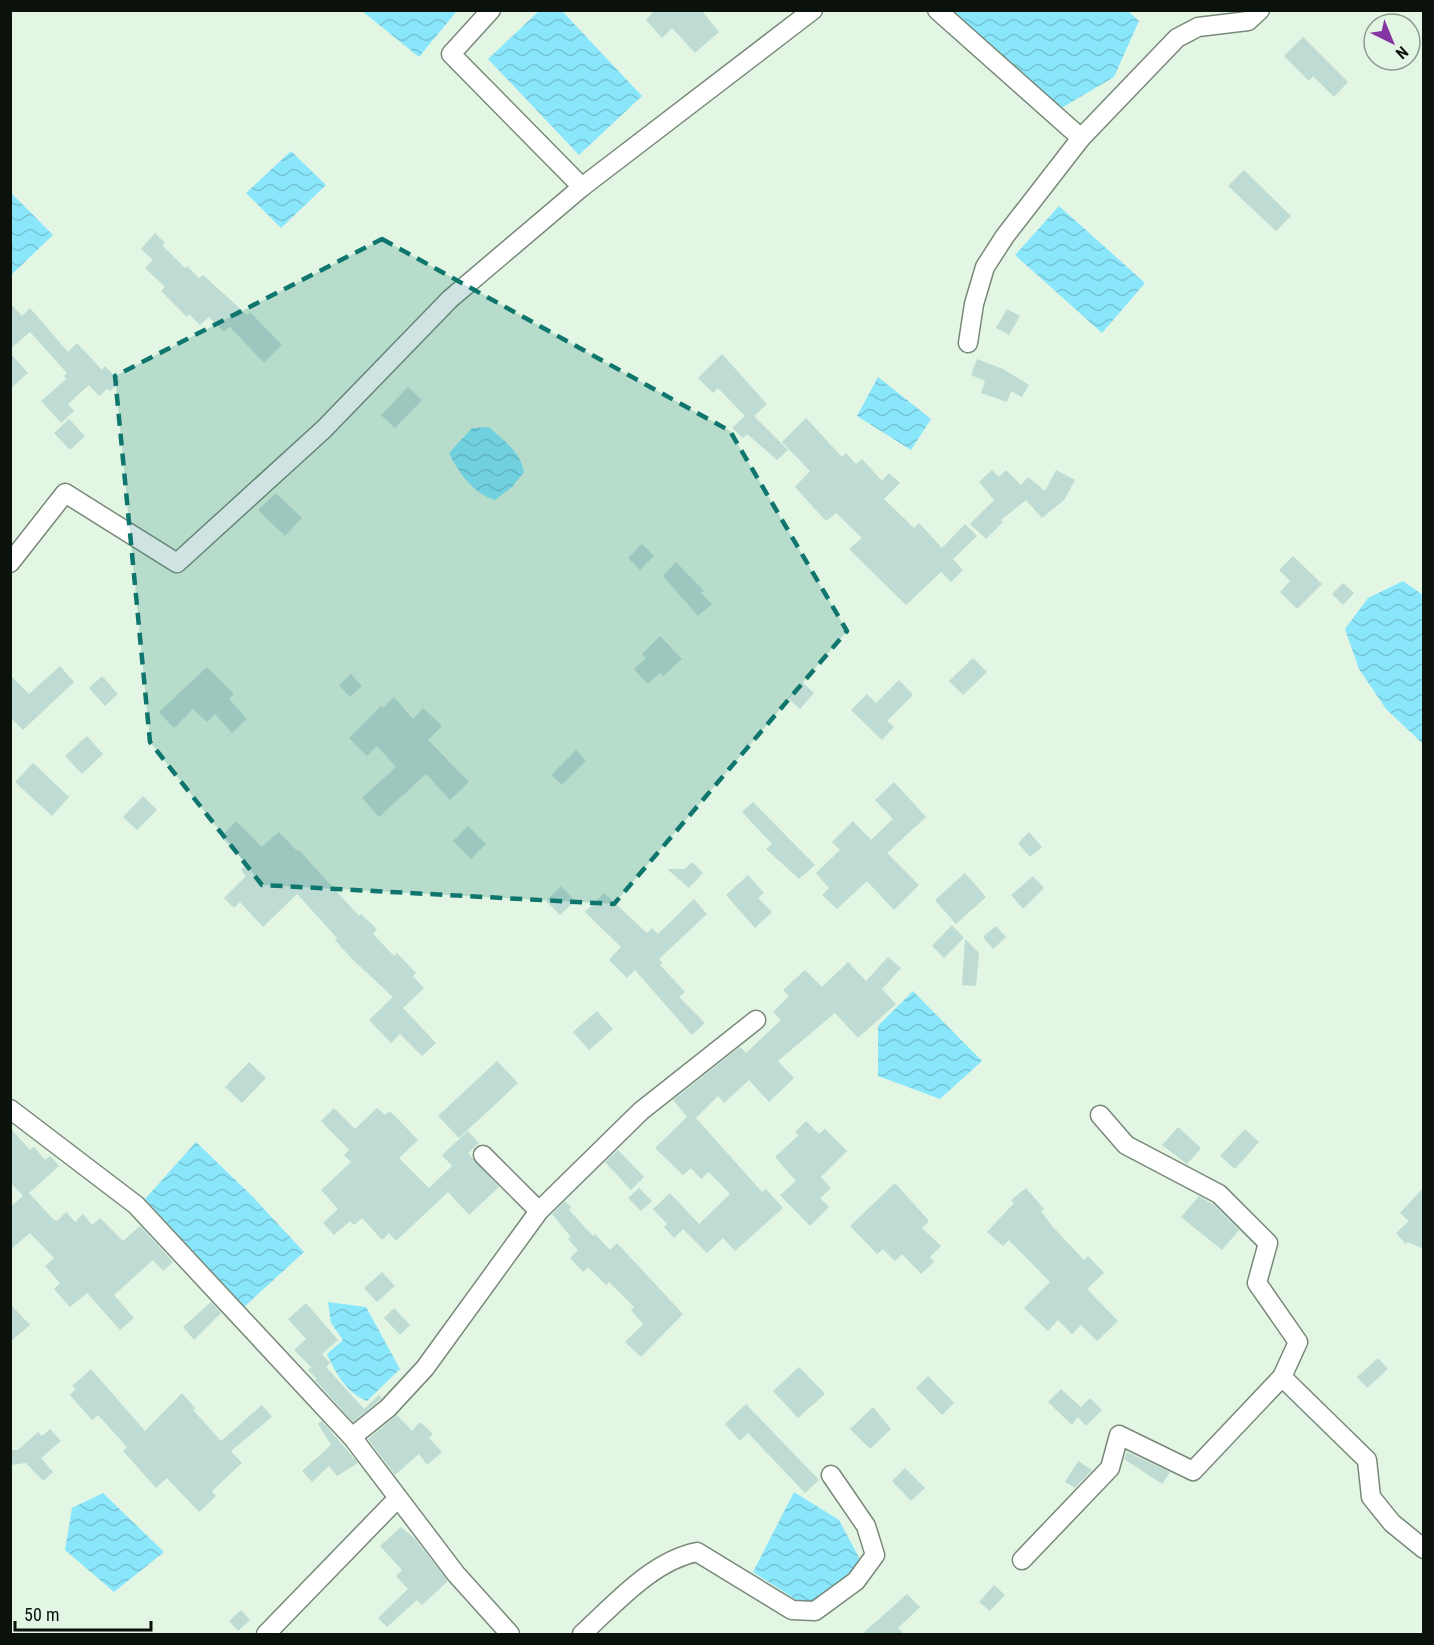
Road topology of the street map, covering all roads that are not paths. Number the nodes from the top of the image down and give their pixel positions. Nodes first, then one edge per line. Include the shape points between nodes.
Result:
1 (491, 10) edge
2 (813, 10) edge
3 (938, 10) edge
4 (1260, 10) edge
5 (1081, 138) junction
6 (582, 187) junction
7 (968, 343) dead end
8 (10, 563) edge
9 (756, 1020) dead end
10 (10, 1109) edge
11 (1100, 1115) dead end
12 (483, 1155) dead end
13 (540, 1211) junction
14 (1282, 1377) junction
15 (352, 1437) junction
16 (831, 1475) dead end
17 (398, 1498) junction
18 (1424, 1549) edge
19 (1022, 1560) dead end
20 (266, 1635) edge
21 (510, 1635) edge
22 (582, 1635) edge

1 - 6 street via 451,54
2 - 6 street
3 - 5 street
4 - 5 street via 1248,21 1198,27 1177,38
5 - 7 street via 1005,236 986,267 974,304
6 - 8 street via 450,299 324,429 177,563 65,494
9 - 13 street via 641,1111
10 - 15 street via 136,1205
11 - 14 street via 1126,1145 1219,1194 1268,1243 1257,1283 1298,1342
12 - 13 street
13 - 15 street via 425,1368 388,1408
14 - 18 street via 1367,1460 1371,1497 1392,1523
14 - 19 street via 1193,1472 1119,1435 1110,1468
15 - 17 street
16 - 22 street via 866,1526 875,1556 856,1581 815,1611 792,1610 697,1551 676,1556
17 - 20 street
17 - 21 street via 456,1574

